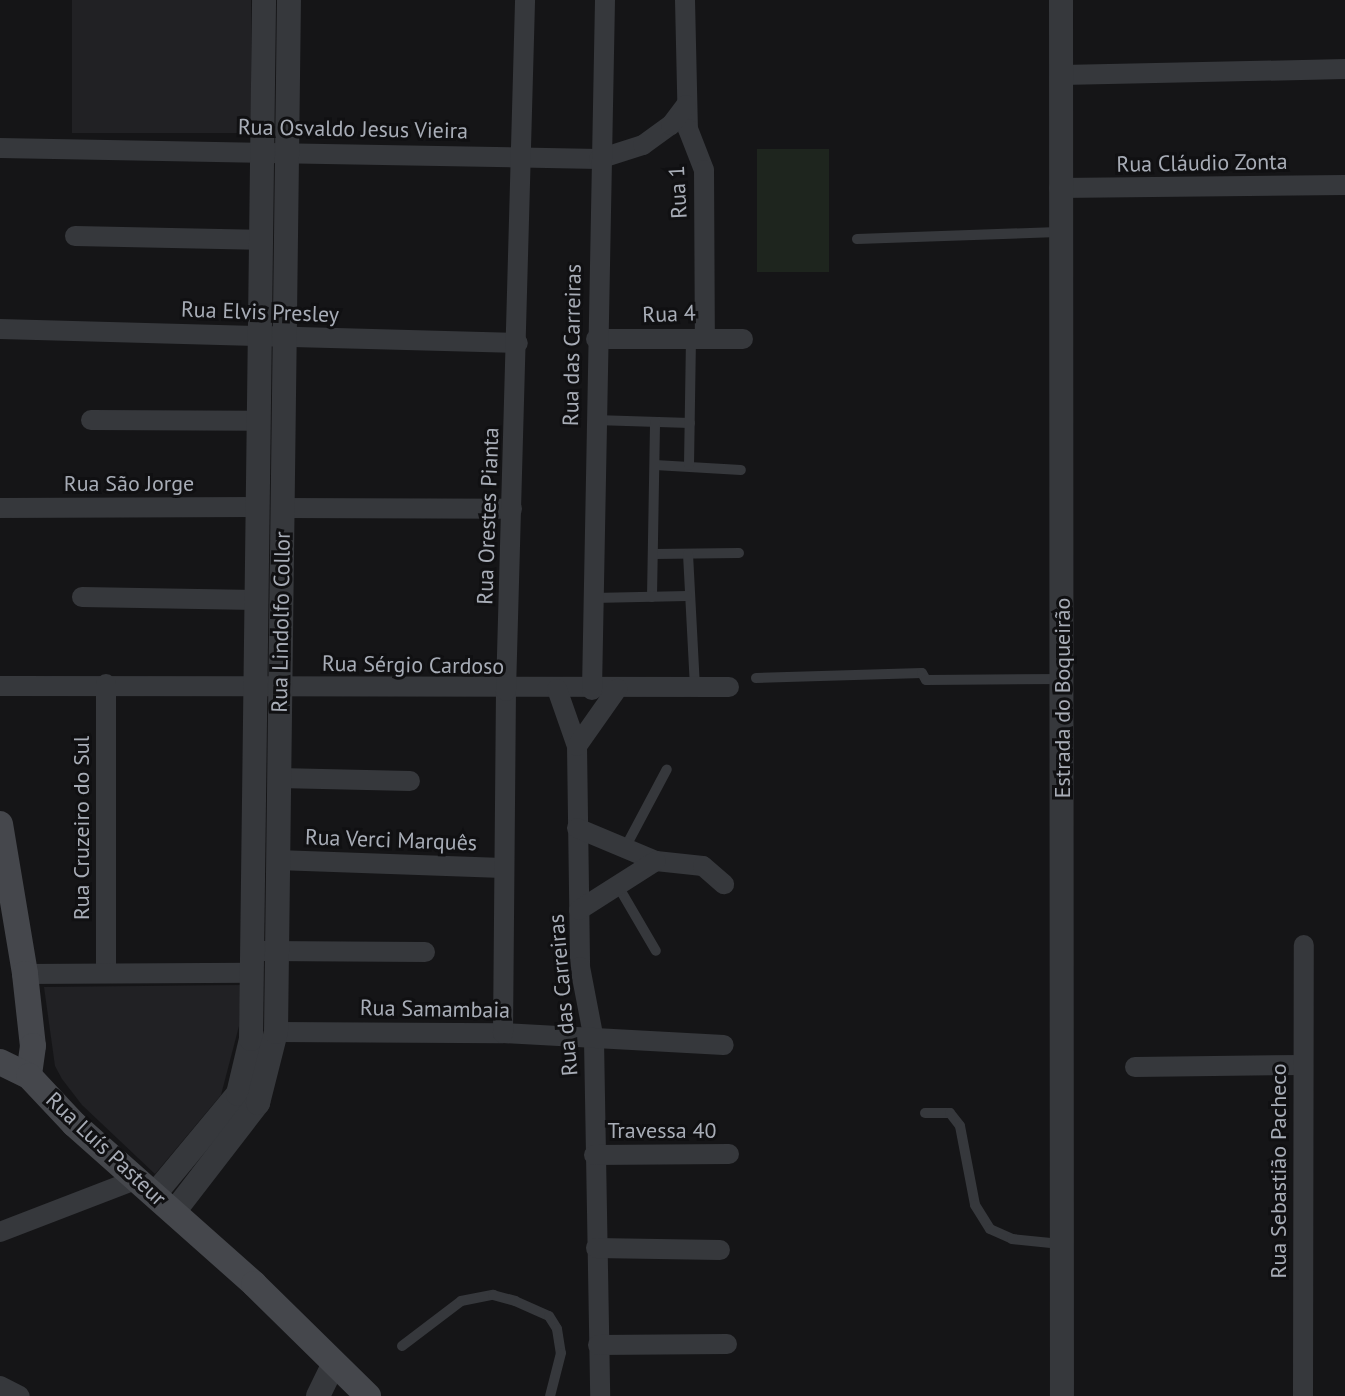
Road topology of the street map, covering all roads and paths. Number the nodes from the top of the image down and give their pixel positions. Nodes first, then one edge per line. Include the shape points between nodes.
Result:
1 (264, 0) edge
2 (289, 0) edge
3 (525, 0) edge
4 (605, 0) edge
5 (685, 0) edge
6 (1061, 0) edge
7 (1345, 69) edge
8 (1062, 75) junction
9 (686, 105) junction
10 (0, 148) edge
11 (262, 151) junction
12 (287, 152) junction
13 (521, 157) junction
14 (599, 159) junction
15 (1345, 185) edge
16 (1059, 188) junction
17 (1058, 232) junction
18 (75, 236) dead end
19 (857, 239) dead end
20 (261, 240) junction
21 (0, 329) edge
22 (260, 333) junction
23 (284, 338) junction
24 (698, 338) junction
25 (596, 339) junction
26 (743, 339) dead end
27 (518, 343) junction
28 (91, 420) dead end
29 (595, 420) junction
30 (259, 421) junction
31 (655, 422) junction
32 (690, 423) junction
33 (655, 465) junction
34 (689, 465) junction
35 (741, 470) dead end
36 (258, 507) junction
37 (0, 508) edge
38 (282, 508) junction
39 (512, 509) junction
40 (739, 553) dead end
41 (654, 554) junction
42 (688, 554) junction
43 (687, 596) junction
44 (82, 597) dead end
45 (652, 597) junction
46 (593, 598) junction
47 (256, 600) junction
48 (756, 678) dead end
49 (1064, 679) junction
50 (106, 684) junction
51 (0, 686) edge
52 (255, 687) junction
53 (280, 687) junction
54 (729, 687) dead end
55 (557, 689) junction
56 (617, 689) junction
57 (592, 690) junction
58 (506, 691) junction
59 (695, 691) junction
60 (577, 746) junction
61 (667, 769) dead end
62 (279, 778) junction
63 (410, 781) dead end
64 (0, 824) edge
65 (577, 828) junction
66 (625, 848) junction
67 (277, 860) junction
68 (656, 861) junction
69 (503, 868) junction
70 (724, 884) dead end
71 (618, 886) junction
72 (579, 910) junction
73 (1304, 945) dead end
74 (277, 950) junction
75 (656, 951) dead end
76 (425, 952) dead end
77 (252, 962) junction
78 (106, 973) junction
79 (25, 974) junction
80 (276, 1032) junction
81 (503, 1033) junction
82 (594, 1040) junction
83 (724, 1045) dead end
84 (0, 1062) edge
85 (1302, 1065) junction
86 (1135, 1067) dead end
87 (29, 1076) junction
88 (925, 1113) dead end
89 (729, 1154) dead end
90 (594, 1155) junction
91 (145, 1187) junction
92 (174, 1212) junction
93 (0, 1232) edge
94 (1061, 1244) junction
95 (596, 1248) junction
96 (720, 1250) dead end
97 (727, 1344) dead end
98 (598, 1345) junction
99 (402, 1346) dead end
100 (334, 1363) junction
101 (0, 1386) edge
102 (20, 1396) edge
103 (318, 1396) edge
104 (368, 1396) edge
105 (550, 1396) edge
106 (600, 1396) edge
107 (1062, 1396) edge
108 (1303, 1396) edge

1 - 11 street, Rua Lindolfo Collor
2 - 12 street, Rua Lindolfo Collor
3 - 13 street, Rua Orestes Pianta
4 - 14 street, Rua das Carreiras
5 - 9 street, Rua 1
6 - 8 street, Estrada do Boqueirão
7 - 8 street
8 - 16 street, Estrada do Boqueirão
9 - 14 street, Rua Osvaldo Jesus Vieira via 671,125 643,145
9 - 24 street, Rua 1 via 704,170
10 - 11 street, Rua Osvaldo Jesus Vieira
11 - 12 street, Rua Osvaldo Jesus Vieira
11 - 20 street, Rua Lindolfo Collor
12 - 13 street, Rua Osvaldo Jesus Vieira
12 - 23 street, Rua Lindolfo Collor
13 - 14 street, Rua Osvaldo Jesus Vieira
13 - 27 street, Rua Orestes Pianta
14 - 25 street, Rua das Carreiras
15 - 16 street, Rua Cláudio Zonta
16 - 17 street, Estrada do Boqueirão
17 - 19 lane
17 - 49 street, Estrada do Boqueirão
18 - 20 street
20 - 22 street, Rua Lindolfo Collor
21 - 22 street, Rua Elvis Presley
22 - 23 street, Rua Elvis Presley
22 - 30 street, Rua Lindolfo Collor
23 - 27 street, Rua Elvis Presley
23 - 38 street, Rua Lindolfo Collor
24 - 25 street, Rua 4
24 - 26 street, Rua 4
24 - 32 lane
25 - 29 street, Rua das Carreiras
27 - 39 street, Rua Orestes Pianta
28 - 30 street
29 - 31 lane
29 - 46 street, Rua das Carreiras
30 - 36 street, Rua Lindolfo Collor
31 - 32 lane
31 - 33 lane
32 - 34 lane
33 - 34 lane
33 - 41 lane
34 - 35 lane via 702,471
36 - 37 street, Rua São Jorge
36 - 47 street, Rua Lindolfo Collor
38 - 39 street
38 - 53 street, Rua Lindolfo Collor
39 - 58 street, Rua Orestes Pianta
40 - 42 lane
41 - 42 lane
41 - 45 lane
42 - 43 lane
43 - 45 lane
43 - 59 lane
44 - 47 street
45 - 46 lane
46 - 57 street, Rua das Carreiras
47 - 52 street, Rua Lindolfo Collor
48 - 49 lane via 922,673 926,680
49 - 94 street, Estrada do Boqueirão
50 - 51 street, Rua Sérgio Cardoso
50 - 52 street, Rua Sérgio Cardoso
50 - 78 street, Rua Cruzeiro do Sul
52 - 53 street, Rua Sérgio Cardoso
52 - 77 street, Rua Lindolfo Collor
53 - 58 street, Rua Sérgio Cardoso
53 - 62 street, Rua Lindolfo Collor
54 - 59 street, Rua Sérgio Cardoso
55 - 57 street, Rua Sérgio Cardoso
55 - 58 street, Rua Sérgio Cardoso
55 - 60 street, Rua das Carreiras
56 - 57 street, Rua Sérgio Cardoso
56 - 59 street, Rua Sérgio Cardoso
56 - 60 street
58 - 69 street, Rua Orestes Pianta
60 - 65 street, Rua das Carreiras
61 - 66 lane
62 - 63 street
62 - 67 street, Rua Lindolfo Collor
64 - 79 main road, Rua Luís Pasteur
65 - 66 street
65 - 72 street, Rua das Carreiras
66 - 68 street
67 - 69 street, Rua Verci Marquês
67 - 74 street, Rua Lindolfo Collor
68 - 70 street via 703,866
68 - 71 street
69 - 81 street, Rua Orestes Pianta
71 - 72 street
71 - 75 lane
72 - 82 street, Rua das Carreiras via 580,967
73 - 85 street, Rua Sebastião Pacheco
74 - 76 street
74 - 77 street
74 - 80 street, Rua Lindolfo Collor
77 - 78 street
77 - 91 street, Rua Lindolfo Collor via 251,1039 238,1094
78 - 79 street
79 - 87 main road, Rua Luís Pasteur via 33,1046
80 - 81 street, Rua Samambaia
80 - 92 street, Rua Lindolfo Collor via 258,1103
81 - 82 street, Rua Samambaia
82 - 83 street, Rua Samambaia
82 - 90 street, Rua das Carreiras
84 - 87 main road
85 - 86 street
85 - 108 street, Rua Sebastião Pacheco
87 - 91 main road, Rua Luís Pasteur
88 - 94 lane via 950,1113 960,1126 975,1205 990,1229 1012,1239
89 - 90 street, Travessa 40
90 - 95 street, Rua das Carreiras
91 - 92 main road, Rua Luís Pasteur
91 - 93 street
92 - 100 main road, Rua Luís Pasteur
94 - 107 street, Estrada do Boqueirão
95 - 96 street
95 - 98 street, Rua das Carreiras
97 - 98 street
98 - 106 street, Rua das Carreiras
99 - 105 lane via 461,1301 493,1295 515,1301 549,1316 557,1329 561,1353
100 - 103 street
100 - 104 main road, Rua Luís Pasteur
101 - 102 street

